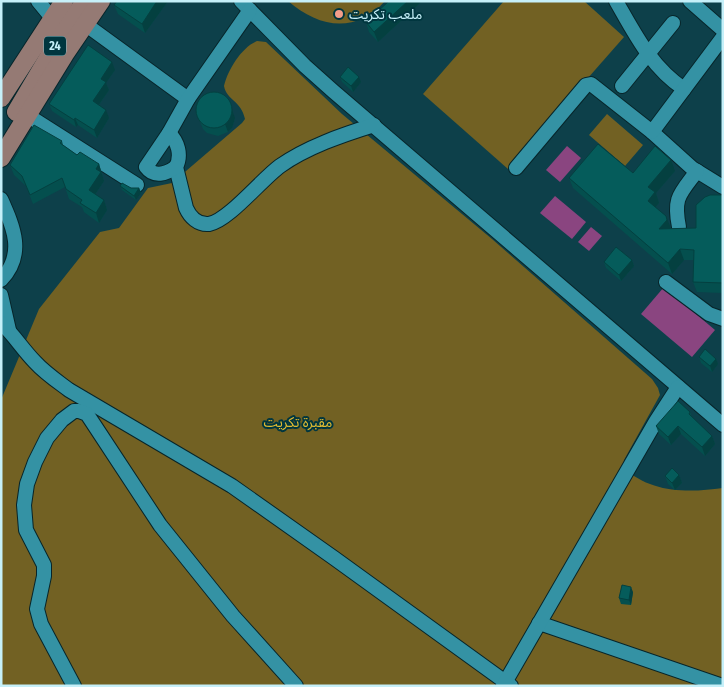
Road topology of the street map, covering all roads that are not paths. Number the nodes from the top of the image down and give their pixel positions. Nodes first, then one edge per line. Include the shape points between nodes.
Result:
1 (38, 1) edge
2 (64, 1) edge
3 (85, 1) edge
4 (101, 1) edge
5 (616, 1) edge
6 (690, 1) edge
7 (245, 6) edge
8 (52, 18) junction
9 (673, 22) dead end
10 (86, 24) junction
11 (723, 30) edge
12 (723, 37) edge
13 (647, 54) junction
14 (622, 86) dead end
15 (684, 89) junction
16 (2, 96) edge
17 (188, 98) junction
18 (27, 115) junction
19 (374, 126) junction
20 (652, 132) junction
21 (169, 133) junction
22 (1, 138) edge
23 (1, 158) edge
24 (176, 167) junction
25 (516, 168) dead end
26 (697, 171) junction
27 (137, 185) dead end
28 (723, 187) edge
29 (1, 199) edge
30 (679, 228) edge
31 (1, 280) edge
32 (666, 282) dead end
33 (1, 295) edge
34 (723, 319) edge
35 (5, 327) edge
36 (678, 387) junction
37 (82, 405) junction
38 (723, 424) edge
39 (539, 623) junction
40 (723, 680) edge
41 (506, 685) edge
42 (74, 686) edge
43 (296, 686) edge
44 (720, 686) edge

1 - 8 street
2 - 8 main road
3 - 22 main road, 24
4 - 10 main road
5 - 13 street
6 - 11 street
7 - 17 street
7 - 19 street via 305,66
8 - 16 main road
9 - 13 street
10 - 17 street
10 - 18 main road
12 - 15 street
13 - 14 street
13 - 15 street
15 - 20 street
17 - 21 street
18 - 23 main road
18 - 27 street
19 - 24 street via 330,140 296,156 275,170 222,218 208,224 189,214
19 - 36 street
20 - 25 street via 591,84 586,85
20 - 26 street
21 - 24 street via 178,148
21 - 24 street via 146,167 156,174
26 - 28 street
26 - 30 street via 678,198
29 - 31 street via 13,227 16,245 12,262
32 - 34 street via 709,314
33 - 35 street
35 - 37 street via 36,364
36 - 38 street
36 - 39 street
37 - 41 street via 232,486
37 - 42 street via 68,414 47,438 34,462 24,505 26,530 44,565 38,615
37 - 43 street via 160,525 233,616
39 - 41 street
39 - 44 street
40 - 44 street

